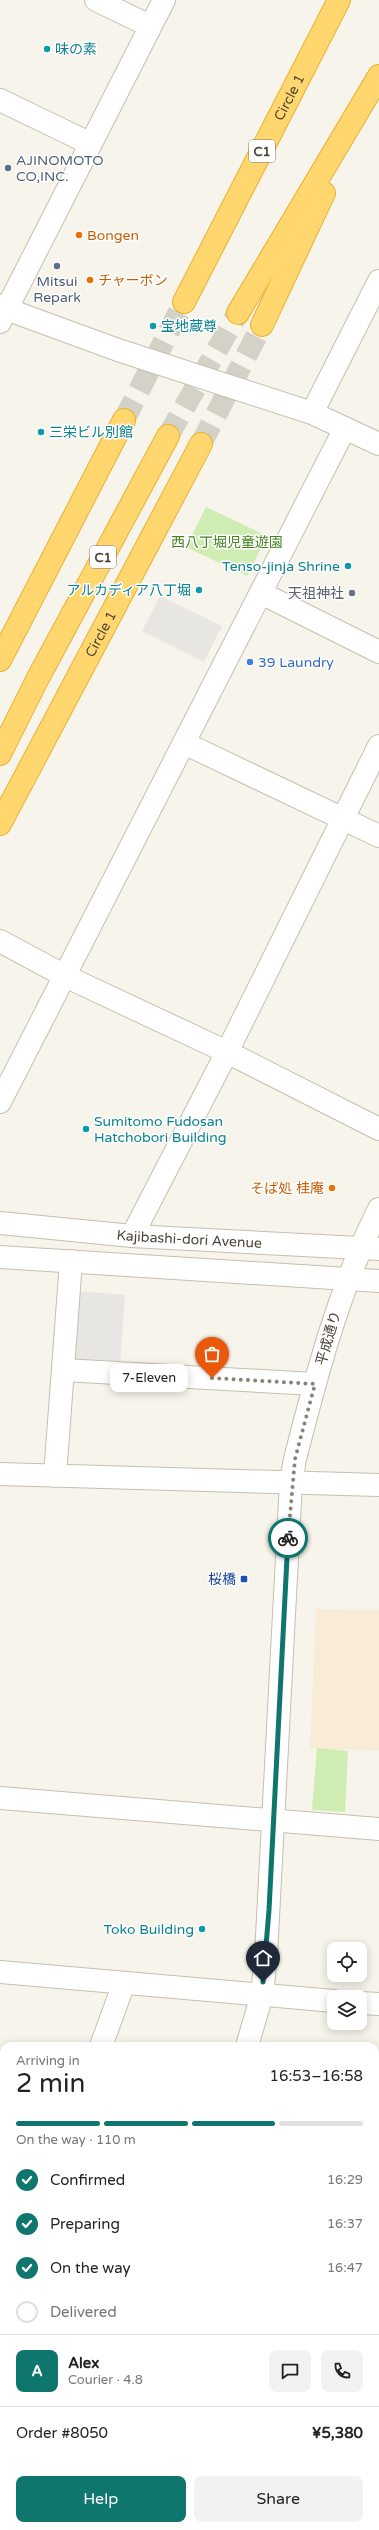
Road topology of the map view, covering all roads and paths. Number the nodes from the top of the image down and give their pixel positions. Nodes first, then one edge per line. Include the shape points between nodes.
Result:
1 (96, 0) edge
2 (164, 0) edge
3 (339, 0) edge
4 (150, 26) junction
5 (379, 77) edge
6 (0, 100) edge
7 (91, 144) junction
8 (379, 281) edge
9 (184, 302) tunnel mouth
10 (2, 312) edge
11 (238, 313) tunnel mouth
12 (262, 325) tunnel mouth
13 (312, 413) junction
14 (124, 420) tunnel mouth
15 (345, 428) junction
16 (168, 436) tunnel mouth
17 (201, 444) tunnel mouth
18 (379, 444) edge
19 (261, 593) junction
20 (379, 652) edge
21 (0, 660) edge
22 (184, 743) junction
23 (379, 746) edge
24 (0, 754) edge
25 (344, 819) junction
26 (0, 824) edge
27 (379, 836) edge
28 (0, 941) edge
29 (65, 976) junction
30 (227, 1052) junction
31 (0, 1102) edge
32 (379, 1129) edge
33 (379, 1208) edge
34 (0, 1223) edge
35 (132, 1236) junction
36 (369, 1248) edge
37 (0, 1257) edge
38 (71, 1261) junction
39 (346, 1280) junction
40 (379, 1281) edge
41 (63, 1370) junction
42 (315, 1384) junction
43 (0, 1474) edge
44 (55, 1476) junction
45 (291, 1482) junction
46 (379, 1485) edge
47 (0, 1798) edge
48 (273, 1822) junction
49 (379, 1829) edge
50 (0, 1972) edge
51 (124, 1983) junction
52 (262, 1995) junction
53 (327, 2000) edge
54 (367, 2003) edge
55 (379, 2004) edge
56 (102, 2042) edge
57 (248, 2042) edge

1 - 4 street
2 - 4 street
3 - 9 highway, Circle 1 / C1
4 - 7 street
5 - 11 highway
5 - 12 highway
6 - 7 street
7 - 10 street
8 - 13 street
10 - 13 street
13 - 15 street
14 - 21 highway
15 - 18 street
15 - 19 street
16 - 24 highway, C1
17 - 26 highway, Circle 1
19 - 20 street
19 - 22 street
22 - 25 street
22 - 29 street
23 - 25 street
25 - 27 street
25 - 30 street
28 - 29 street
29 - 30 street
29 - 31 street
30 - 32 street
30 - 35 street
33 - 36 street, 平成通り
34 - 35 street, Kajibashi-dori Avenue
35 - 36 street, Kajibashi-dori Avenue
36 - 39 street, 平成通り
37 - 38 street
38 - 39 street
38 - 41 street
39 - 40 street
39 - 42 street, 平成通り
41 - 42 street
41 - 44 street
42 - 45 street, 平成通り
43 - 44 street
44 - 45 street
45 - 46 street
45 - 48 street, 平成通り
47 - 48 street
48 - 49 street
48 - 52 street, 平成通り
50 - 51 street
51 - 52 street
51 - 56 street
52 - 53 street
52 - 57 street, 平成通り
54 - 55 street

